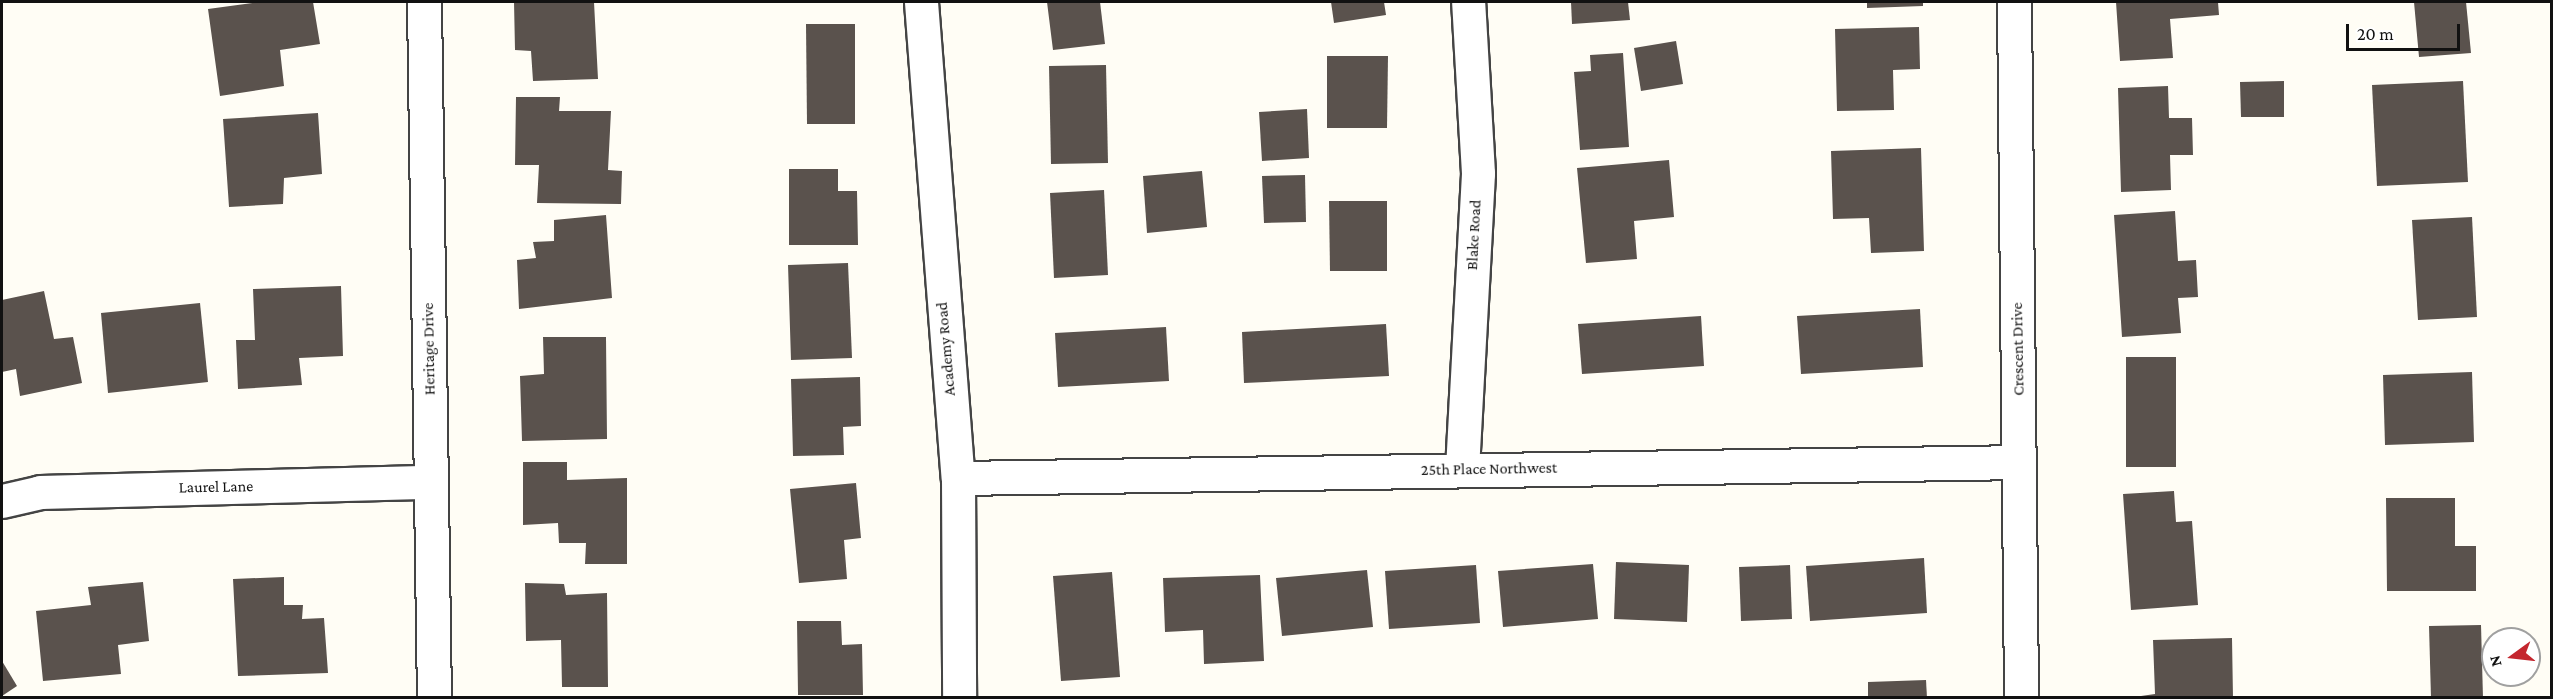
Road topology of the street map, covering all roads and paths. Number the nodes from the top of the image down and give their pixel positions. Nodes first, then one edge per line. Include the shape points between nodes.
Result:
1 (424, 2) edge
2 (921, 2) edge
3 (1468, 2) edge
4 (2014, 2) edge
5 (2019, 462) junction
6 (1462, 469) junction
7 (958, 478) junction
8 (431, 482) junction
9 (2, 501) edge
10 (434, 698) edge
11 (959, 698) edge
12 (2021, 698) edge

1 - 8 street, Heritage Drive
2 - 7 street, Academy Road
3 - 6 street, Blake Road via 1478,173
4 - 5 street, Crescent Drive
5 - 6 street, 25th Place Northwest
5 - 12 street, Crescent Drive
6 - 7 street, 25th Place Northwest
7 - 11 street, Academy Road
8 - 9 street, Laurel Lane via 40,492
8 - 10 street, Heritage Drive

